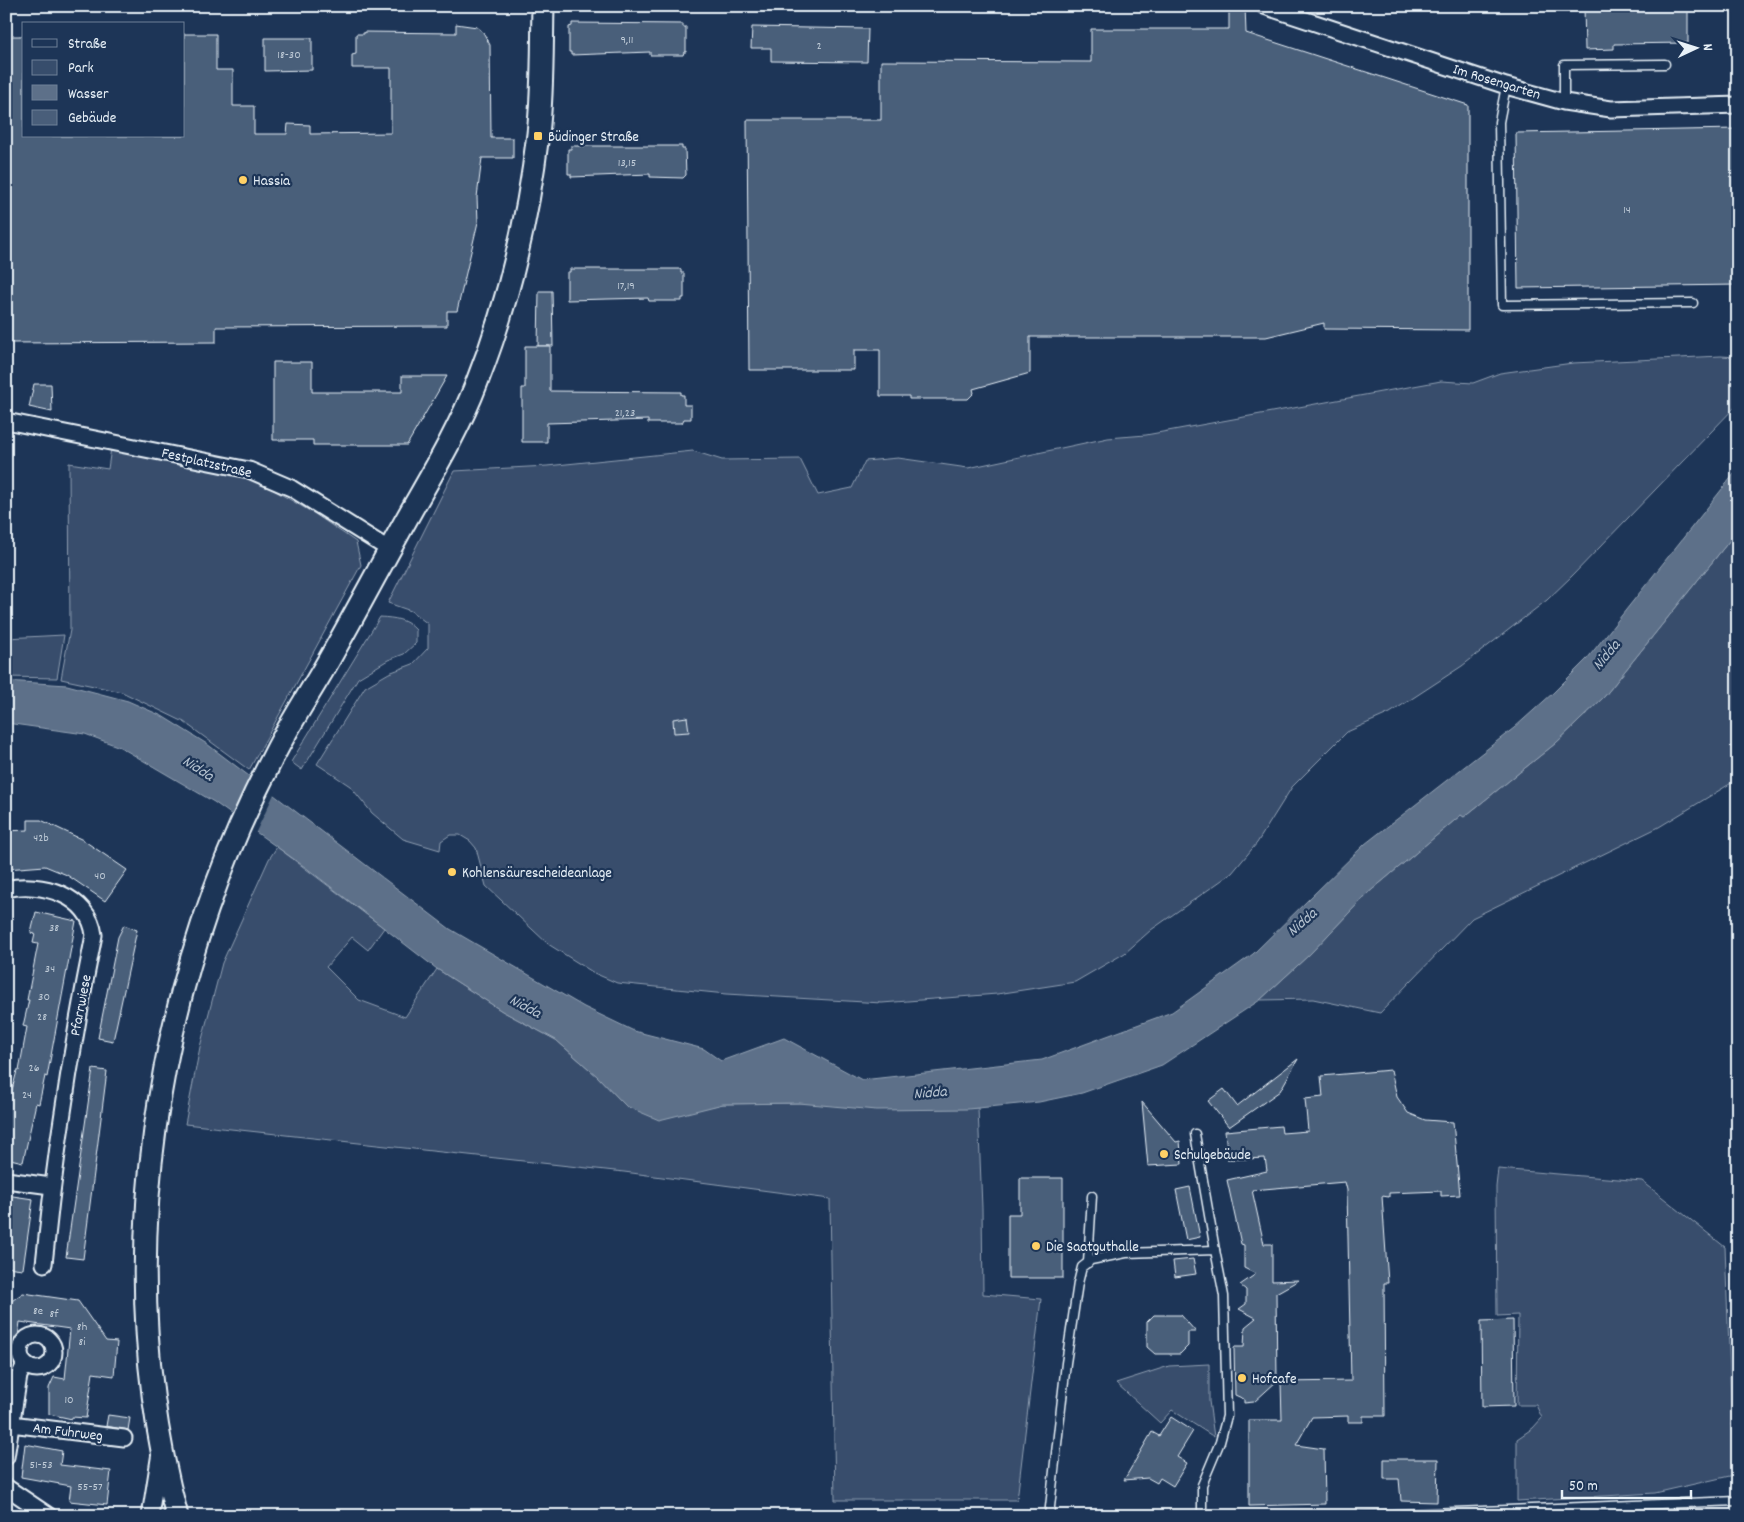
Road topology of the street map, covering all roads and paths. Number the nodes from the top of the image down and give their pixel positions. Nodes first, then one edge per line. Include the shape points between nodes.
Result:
1 (543, 6) edge
2 (1264, 6) edge
3 (1665, 64) dead end
4 (1506, 86) junction
5 (1564, 102) junction
6 (1738, 105) edge
7 (1693, 303) dead end
8 (6, 421) edge
9 (390, 550) junction
10 (6, 889) edge
11 (1195, 1134) dead end
12 (6, 1180) edge
13 (52, 1186) junction
14 (1092, 1196) dead end
15 (1215, 1250) junction
16 (1088, 1262) junction
17 (44, 1264) dead end
18 (25, 1364) dead end
19 (11, 1424) junction
20 (124, 1438) dead end
21 (161, 1447) junction
22 (6, 1457) edge
23 (6, 1487) edge
24 (1738, 1501) edge
25 (49, 1516) edge
26 (150, 1516) edge
27 (177, 1516) edge
28 (1049, 1516) edge
29 (1202, 1516) edge
30 (1353, 1516) edge

1 - 9 main road via 538,136 523,222 495,331 478,380 451,440
2 - 4 street, Im Rosengarten
3 - 5 lane via 1564,65
4 - 5 street, Im Rosengarten
4 - 7 lane via 1499,122 1502,306
5 - 6 street, Im Rosengarten via 1611,109
8 - 9 street, Festplatzstraße via 250,470 292,488
9 - 21 main road via 255,793 226,860 183,989 156,1124 147,1224 147,1303
10 - 13 street, Pfarrwiese via 33,886 55,891 82,909 93,926 94,935 69,1060
11 - 15 lane
12 - 13 street
13 - 17 street, Pfarrwiese
14 - 16 lane
15 - 16 lane via 1126,1252
15 - 29 lane via 1224,1296 1227,1416 1202,1485
16 - 28 lane via 1082,1267 1078,1283
18 - 19 street, Am Fuhrweg via 19,1376
19 - 20 street, Am Fuhrweg
19 - 22 street, Am Fuhrweg
21 - 26 street
21 - 27 main road
23 - 25 street
24 - 30 lane

